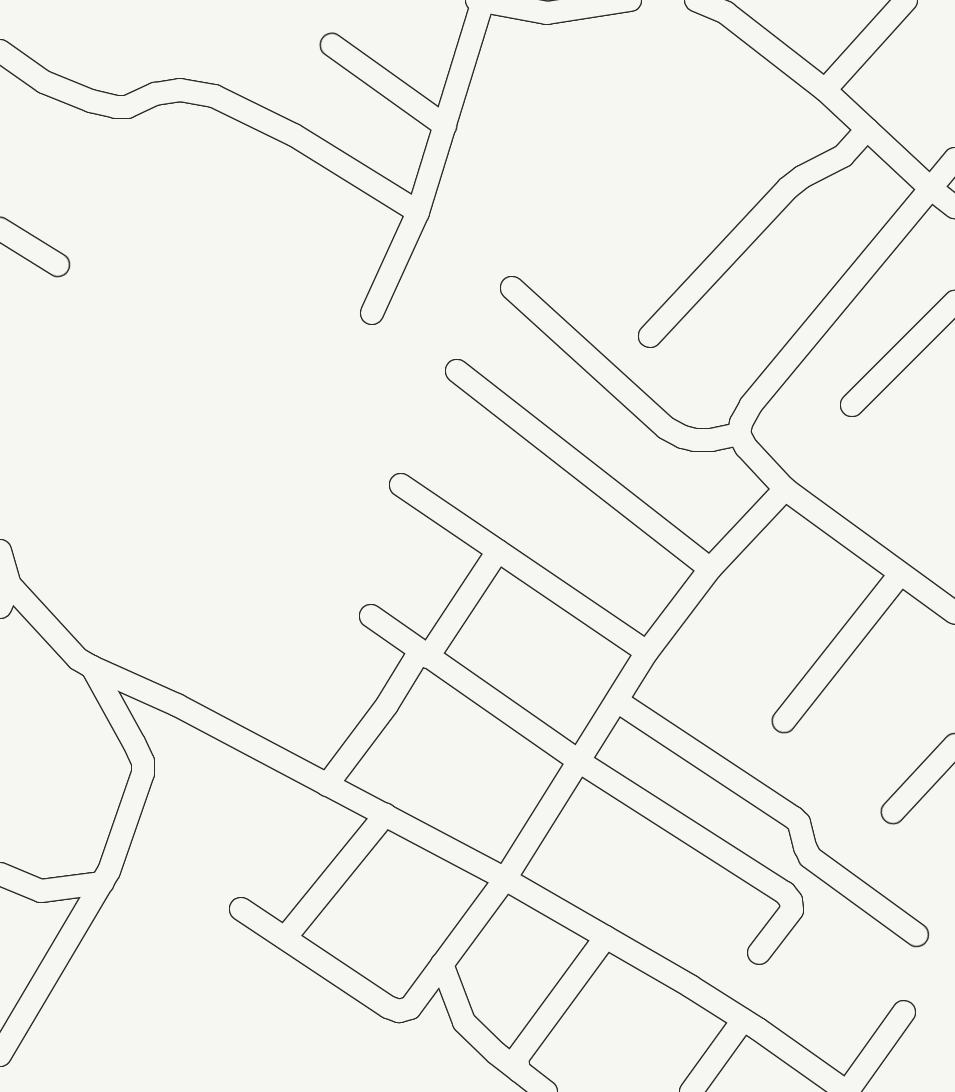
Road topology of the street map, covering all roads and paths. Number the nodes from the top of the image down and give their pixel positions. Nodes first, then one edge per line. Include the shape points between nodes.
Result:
1 (630, 0) edge
2 (906, 0) edge
3 (480, 1) edge
4 (708, 2) edge
5 (332, 45) dead end
6 (0, 51) edge
7 (825, 90) junction
8 (445, 126) junction
9 (867, 129) junction
10 (955, 159) edge
11 (929, 187) junction
12 (955, 207) edge
13 (418, 212) junction
14 (0, 229) edge
15 (58, 265) dead end
16 (512, 288) dead end
17 (955, 302) edge
18 (372, 312) dead end
19 (650, 336) dead end
20 (458, 371) dead end
21 (852, 405) dead end
22 (739, 434) junction
23 (401, 485) dead end
24 (785, 489) junction
25 (0, 551) edge
26 (498, 551) junction
27 (710, 569) junction
28 (900, 574) junction
29 (10, 585) junction
30 (0, 607) edge
31 (955, 613) edge
32 (371, 616) dead end
33 (647, 652) junction
34 (424, 654) junction
35 (92, 667) junction
36 (617, 701) junction
37 (784, 721) dead end
38 (952, 755) edge
39 (580, 762) junction
40 (327, 785) junction
41 (892, 812) dead end
42 (385, 816) junction
43 (0, 874) edge
44 (505, 879) junction
45 (102, 883) junction
46 (241, 909) dead end
47 (917, 935) dead end
48 (606, 937) junction
49 (284, 938) junction
50 (759, 953) dead end
51 (442, 964) junction
52 (904, 1012) dead end
53 (743, 1020) junction
54 (0, 1055) edge
55 (519, 1071) junction
56 (546, 1092) edge
57 (691, 1092) edge
58 (847, 1092) edge

1 - 3 street via 547,13
2 - 7 street
3 - 8 street
4 - 7 street
5 - 8 street
6 - 13 street via 44,82 91,101 116,107 127,107 155,94 180,90 214,96 294,135
7 - 9 street
8 - 13 street
9 - 11 street
9 - 19 street via 843,156 802,177 788,188
10 - 11 street
11 - 12 street
11 - 22 street via 751,405 741,423
13 - 18 street
14 - 15 street
16 - 22 street via 666,428 695,440 711,440
17 - 21 street
20 - 27 street
22 - 24 street via 746,447
23 - 26 street
24 - 27 street
24 - 28 street
25 - 29 street
26 - 33 street
26 - 34 street
27 - 33 street
28 - 31 street
28 - 37 street
29 - 30 street
29 - 35 street via 78,659
32 - 34 street
33 - 36 street
34 - 39 street
34 - 40 street
35 - 40 street via 177,705
35 - 45 street via 143,762 138,792 109,871
36 - 39 street
36 - 47 street via 794,818 799,823 810,857
38 - 41 street
39 - 44 street
39 - 50 street via 785,893 791,900 792,910
40 - 42 street
42 - 44 street
42 - 49 street
43 - 45 street via 41,891
44 - 48 street
44 - 51 street
45 - 54 street
46 - 49 street
48 - 53 street
48 - 55 street via 521,1051 517,1058
49 - 51 street via 399,1011 410,1008
51 - 55 street via 464,1022 496,1054
52 - 58 street
53 - 57 street
53 - 58 street
55 - 56 street

